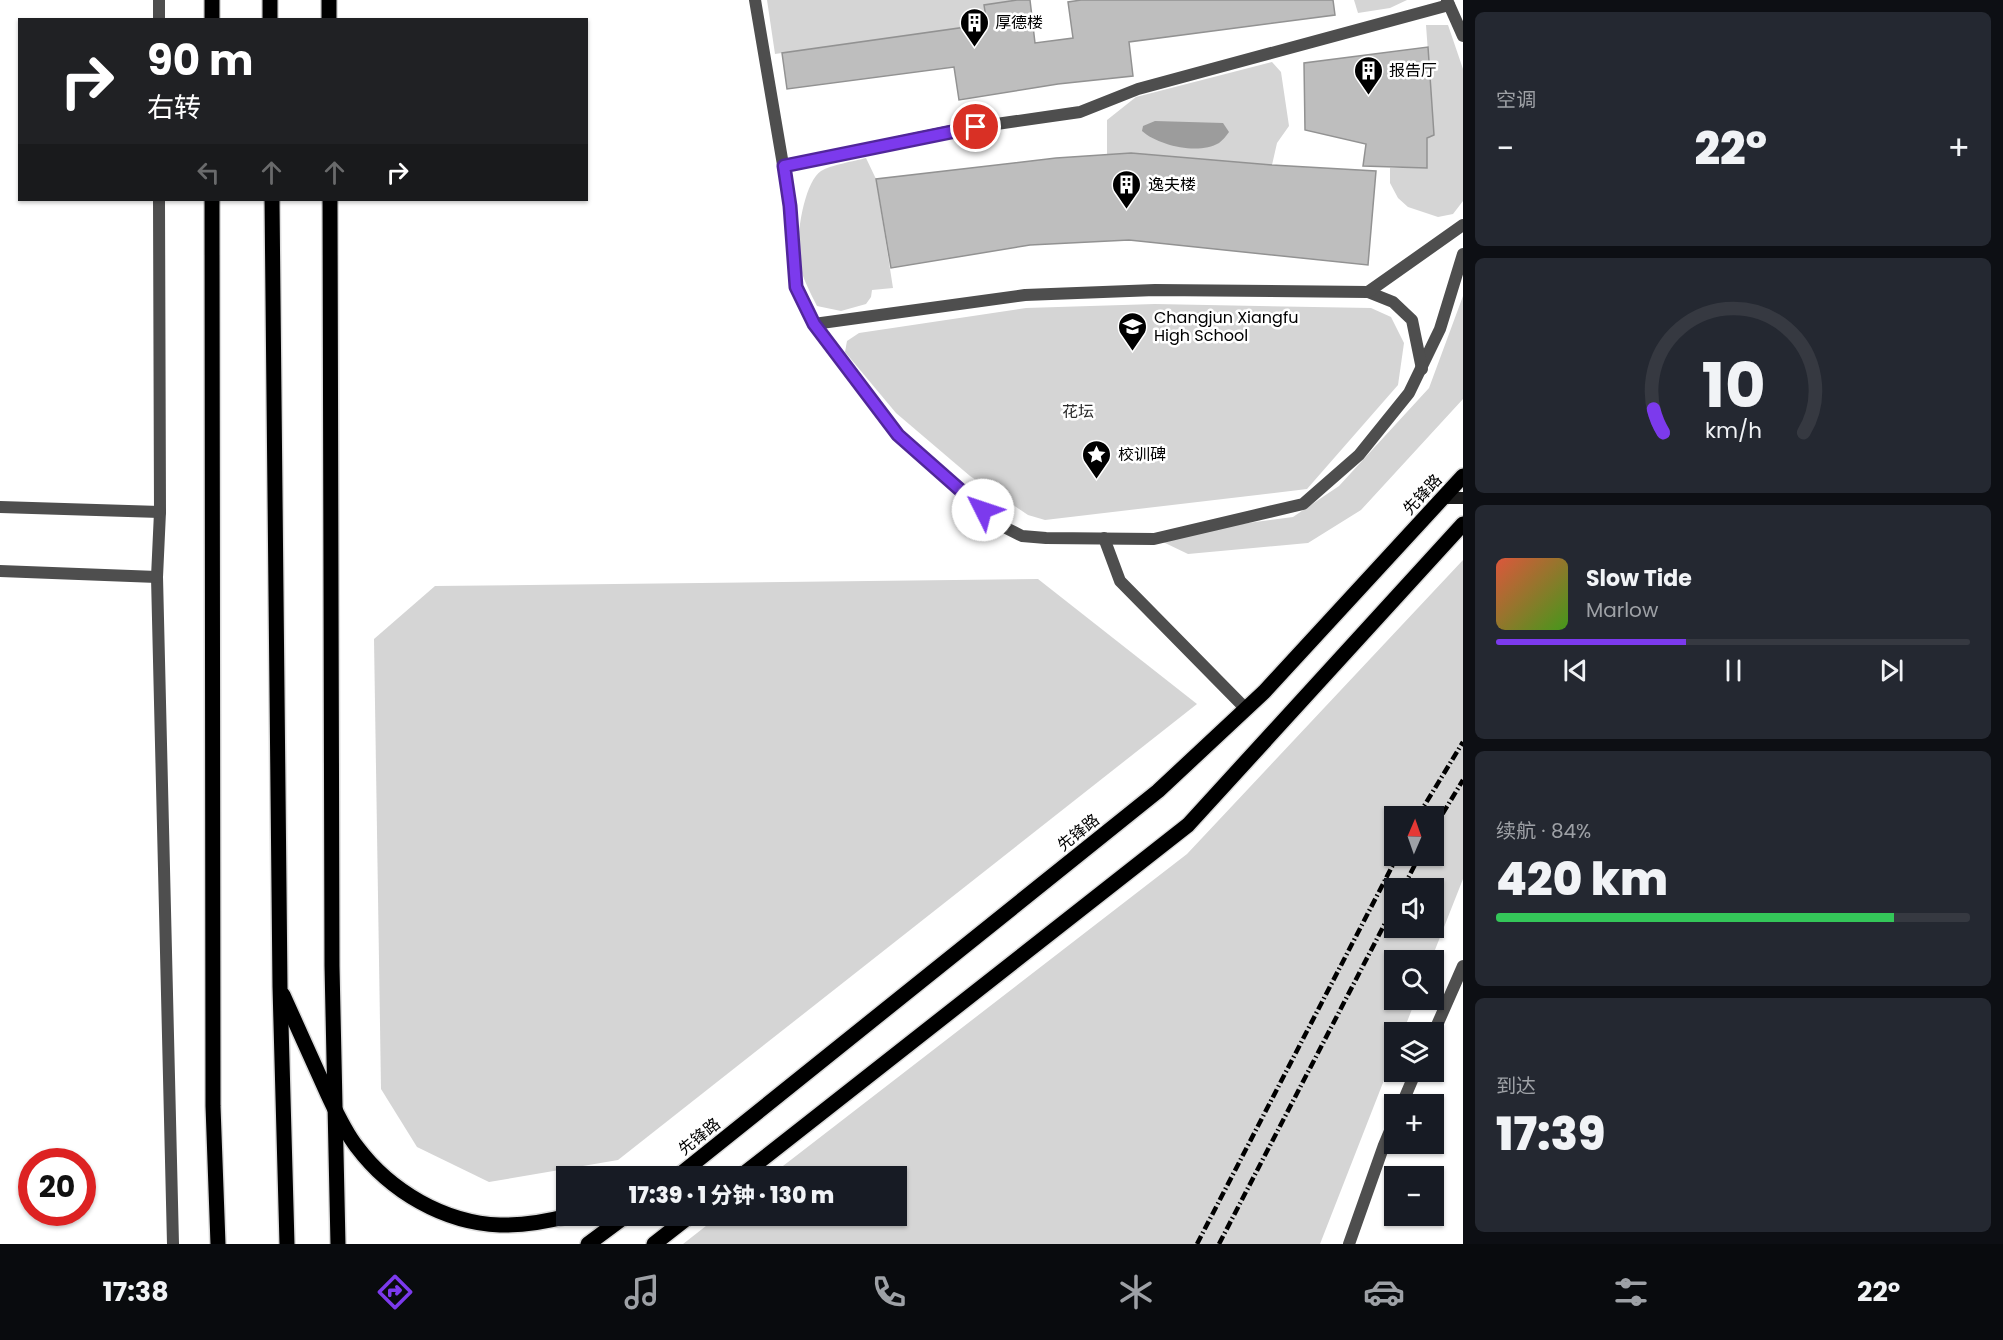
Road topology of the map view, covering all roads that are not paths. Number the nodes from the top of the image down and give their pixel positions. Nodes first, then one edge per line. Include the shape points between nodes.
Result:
1 (159, 0) edge
2 (212, 0) edge
3 (270, 0) edge
4 (329, 0) edge
5 (755, 0) edge
6 (1448, 2) edge
7 (159, 18) edge
8 (212, 18) edge
9 (270, 18) edge
10 (329, 18) edge
11 (1463, 36) edge
12 (784, 166) junction
13 (159, 201) edge
14 (212, 201) edge
15 (272, 201) edge
16 (330, 201) edge
17 (1463, 225) edge
18 (1463, 254) edge
19 (1368, 291) junction
20 (814, 324) junction
21 (1422, 370) junction
22 (1463, 476) edge
23 (1443, 498) junction
24 (1463, 498) edge
25 (0, 507) edge
26 (160, 512) junction
27 (1463, 524) edge
28 (1104, 538) junction
29 (0, 572) edge
30 (157, 577) junction
31 (1245, 708) junction
32 (1463, 966) edge
33 (280, 987) junction
34 (1438, 1022) edge
35 (335, 1110) junction
36 (1384, 1145) edge
37 (690, 1166) edge
38 (754, 1166) edge
39 (556, 1219) edge
40 (612, 1226) edge
41 (677, 1226) edge
42 (173, 1244) edge
43 (218, 1244) edge
44 (287, 1244) edge
45 (338, 1244) edge
46 (588, 1244) edge
47 (654, 1244) edge
48 (1349, 1244) edge

1 - 7 street
2 - 8 main road
3 - 9 main road
4 - 10 main road
5 - 12 street
6 - 11 street
6 - 12 street via 1138,89 1080,112 955,130
12 - 20 street via 796,287
13 - 26 street
14 - 43 main road via 213,1106
15 - 33 main road
16 - 35 main road
17 - 19 street
18 - 21 street via 1440,329
19 - 20 street via 1025,295
19 - 21 street via 1393,302 1412,320
20 - 28 street via 898,435 1000,525 1022,536
21 - 28 street via 1409,393 1359,455 1303,504 1154,539
22 - 23 main road, 先锋路
23 - 24 main road
23 - 31 main road, 先锋路
25 - 26 street
26 - 30 street
27 - 38 main road via 1188,825
28 - 31 street via 1120,581
29 - 30 street
30 - 42 street
31 - 37 main road, 先锋路 via 1158,791
32 - 34 street
33 - 35 main road
33 - 44 main road
35 - 39 main road via 355,1146 406,1195 466,1221 500,1226
35 - 45 main road
36 - 48 street
40 - 46 main road
41 - 47 main road

